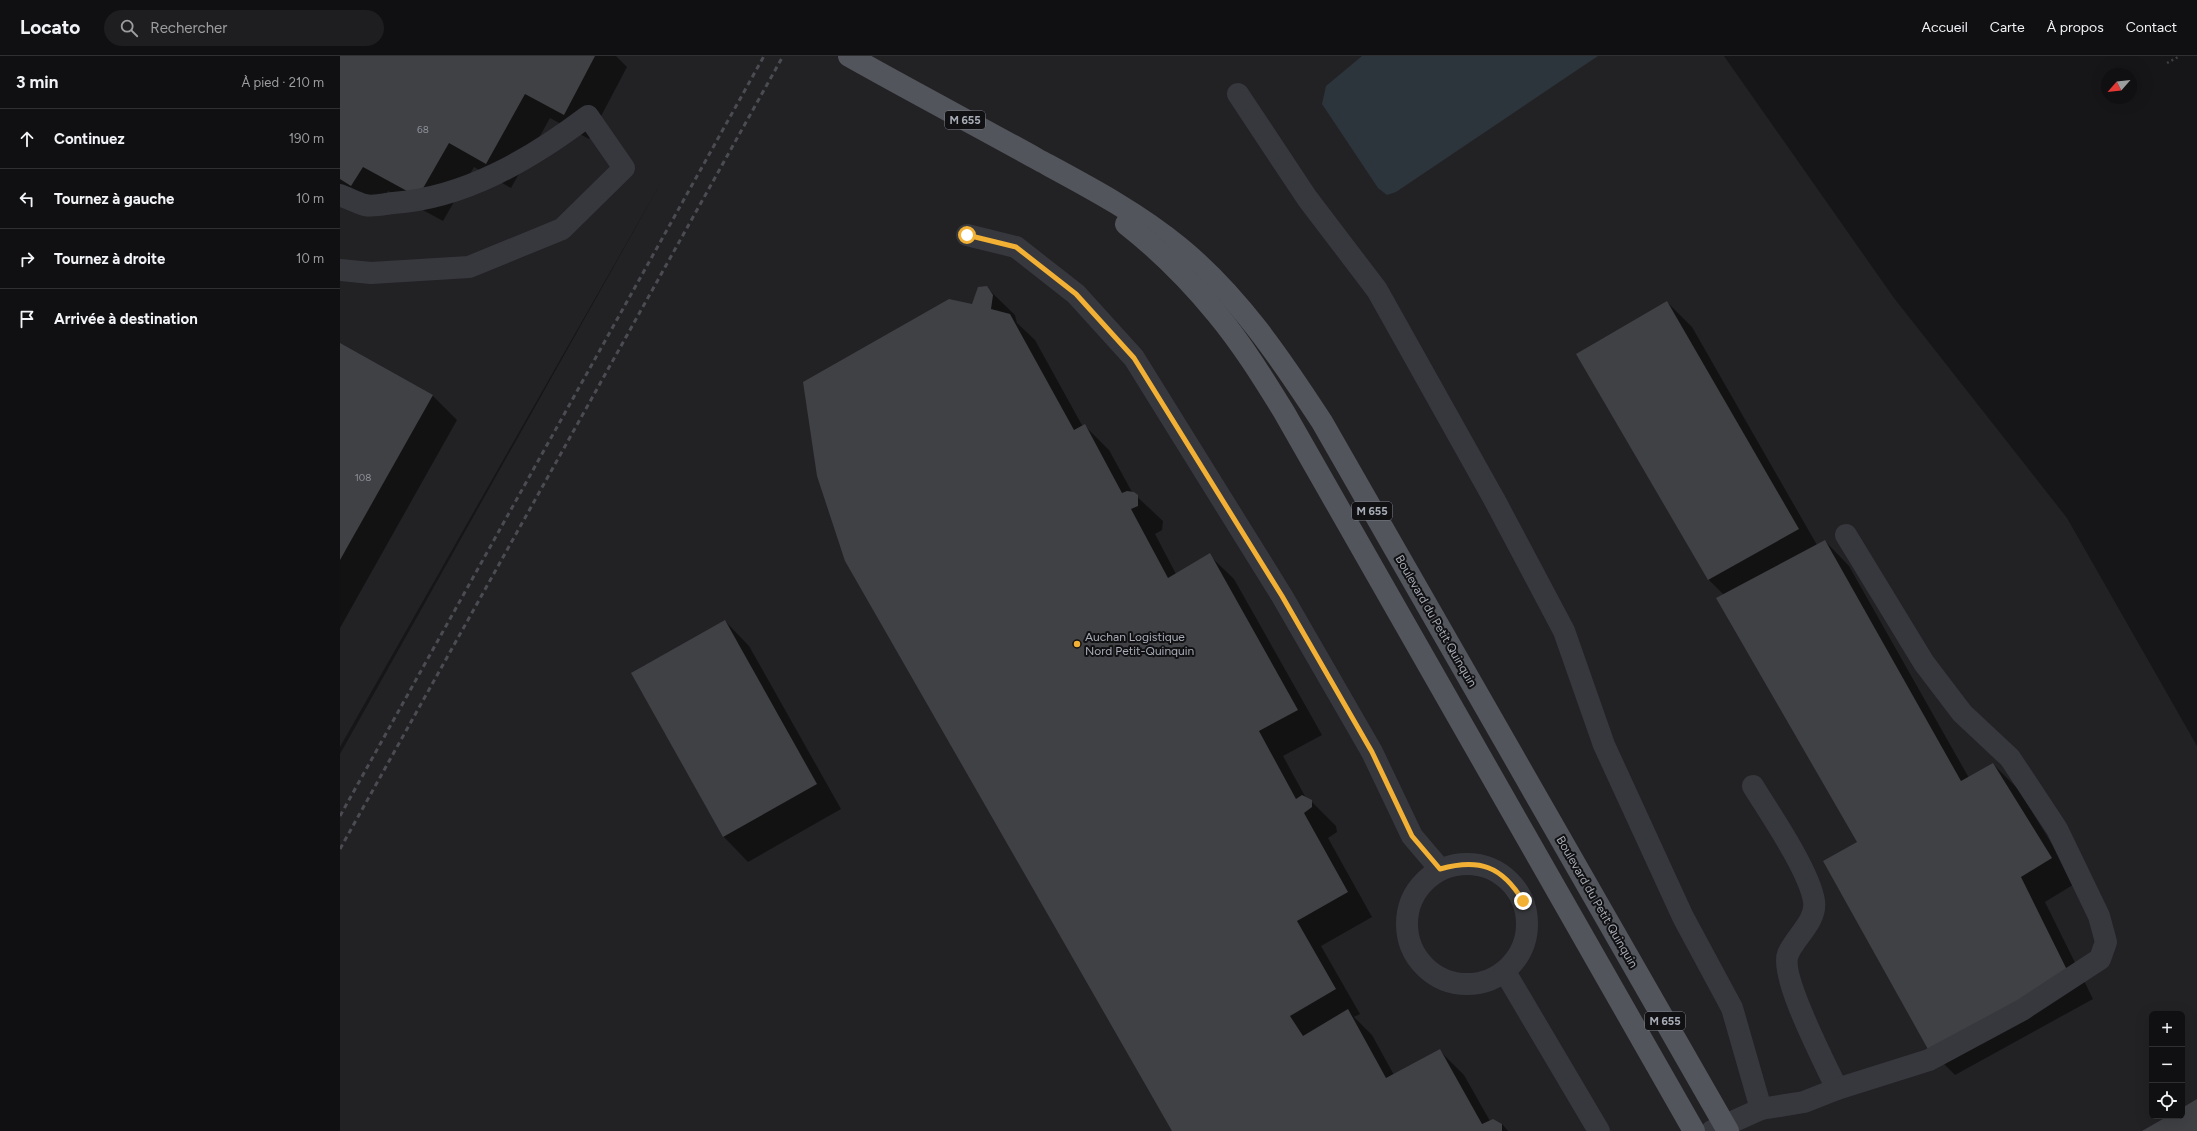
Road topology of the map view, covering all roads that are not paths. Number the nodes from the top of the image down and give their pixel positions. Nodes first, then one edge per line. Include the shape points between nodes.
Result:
1 (849, 56) edge
2 (1238, 94) dead end
3 (1068, 176) junction
4 (340, 195) edge
5 (967, 235) dead end
6 (340, 270) edge
7 (1846, 535) dead end
8 (1754, 786) dead end
9 (1440, 869) junction
10 (1505, 972) junction
11 (1837, 1089) junction
12 (1761, 1109) junction
13 (1721, 1129) edge
14 (1599, 1131) edge
15 (1694, 1131) edge

1 - 3 main road, Boulevard du Petit Quinquin / M 655
2 - 12 lane via 1307,198 1376,290 1494,499 1564,631 1604,745 1683,917 1732,1008
3 - 13 main road, Boulevard du Petit Quinquin / M 655 via 1147,223 1180,248 1247,316 1286,368 1322,422
3 - 15 main road, Boulevard du Petit Quinquin / M 655 via 1134,230 1184,277 1217,314 1251,360 1284,412
4 - 6 lane via 366,205 407,202 444,193 520,162 588,116 624,168 562,229 469,267 371,273
5 - 9 lane via 1016,247 1076,294 1134,358 1282,596 1372,752 1412,836
7 - 11 lane via 1924,663 1962,713 2010,758 2057,829 2099,916 2106,942 2100,959 2022,1010 1929,1060
8 - 11 lane via 1802,868 1814,901 1812,916 1787,955 1788,978
9 - 10 lane via 1460,864 1479,864 1497,872 1513,884 1523,901 1528,920 1526,939 1518,957
9 - 10 lane via 1424,881 1412,898 1406,917 1408,938 1415,957 1429,972 1447,982 1467,985 1487,982
10 - 14 lane
11 - 12 lane via 1804,1102
12 - 13 lane

